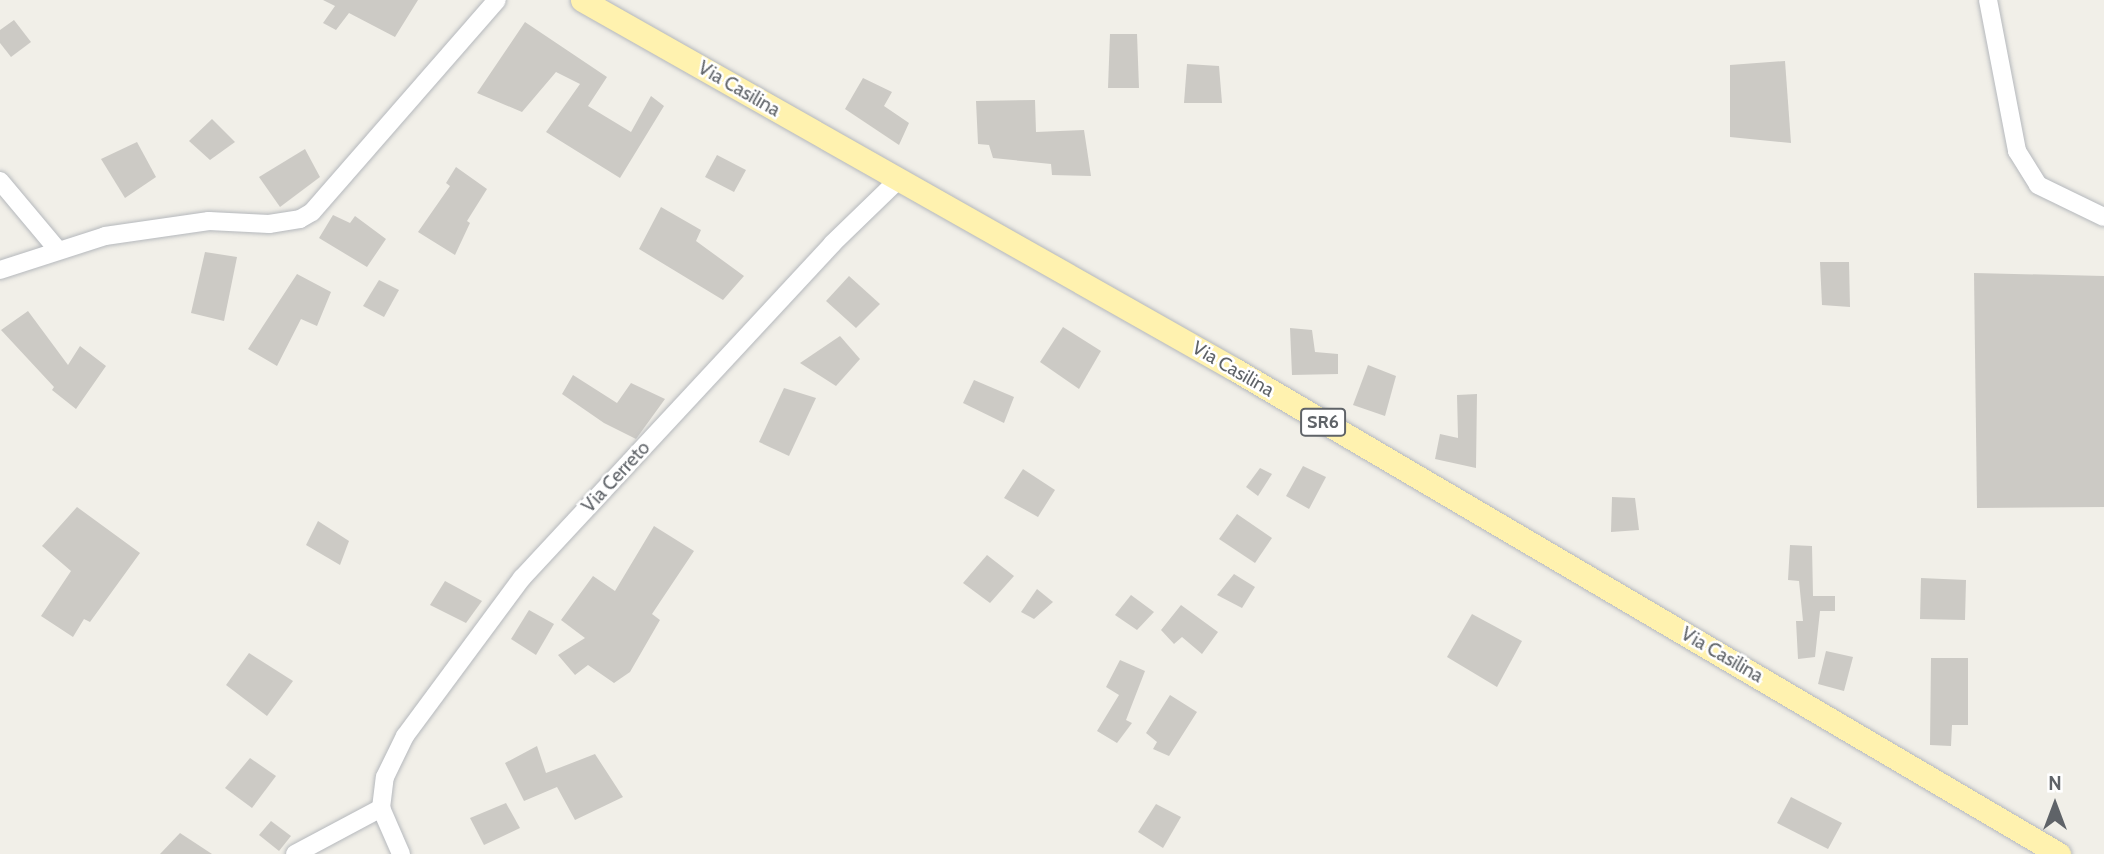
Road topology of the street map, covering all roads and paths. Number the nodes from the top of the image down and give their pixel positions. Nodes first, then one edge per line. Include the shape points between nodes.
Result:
1 (497, 0) edge
2 (582, 0) edge
3 (1988, 0) edge
4 (898, 180) junction
5 (0, 181) edge
6 (2104, 217) edge
7 (58, 250) junction
8 (0, 270) edge
9 (381, 808) junction
10 (295, 854) edge
11 (401, 854) edge
12 (2059, 854) edge

1 - 7 street via 312,212 300,219 153,228
2 - 4 main road, Via Casilina / SR6
3 - 6 street via 2017,151 2038,185
4 - 9 street, Via Cerreto via 522,578 405,736 385,777
4 - 12 main road, Via Casilina / SR6 via 1245,376
5 - 7 street
7 - 8 street
9 - 10 street
9 - 11 street

